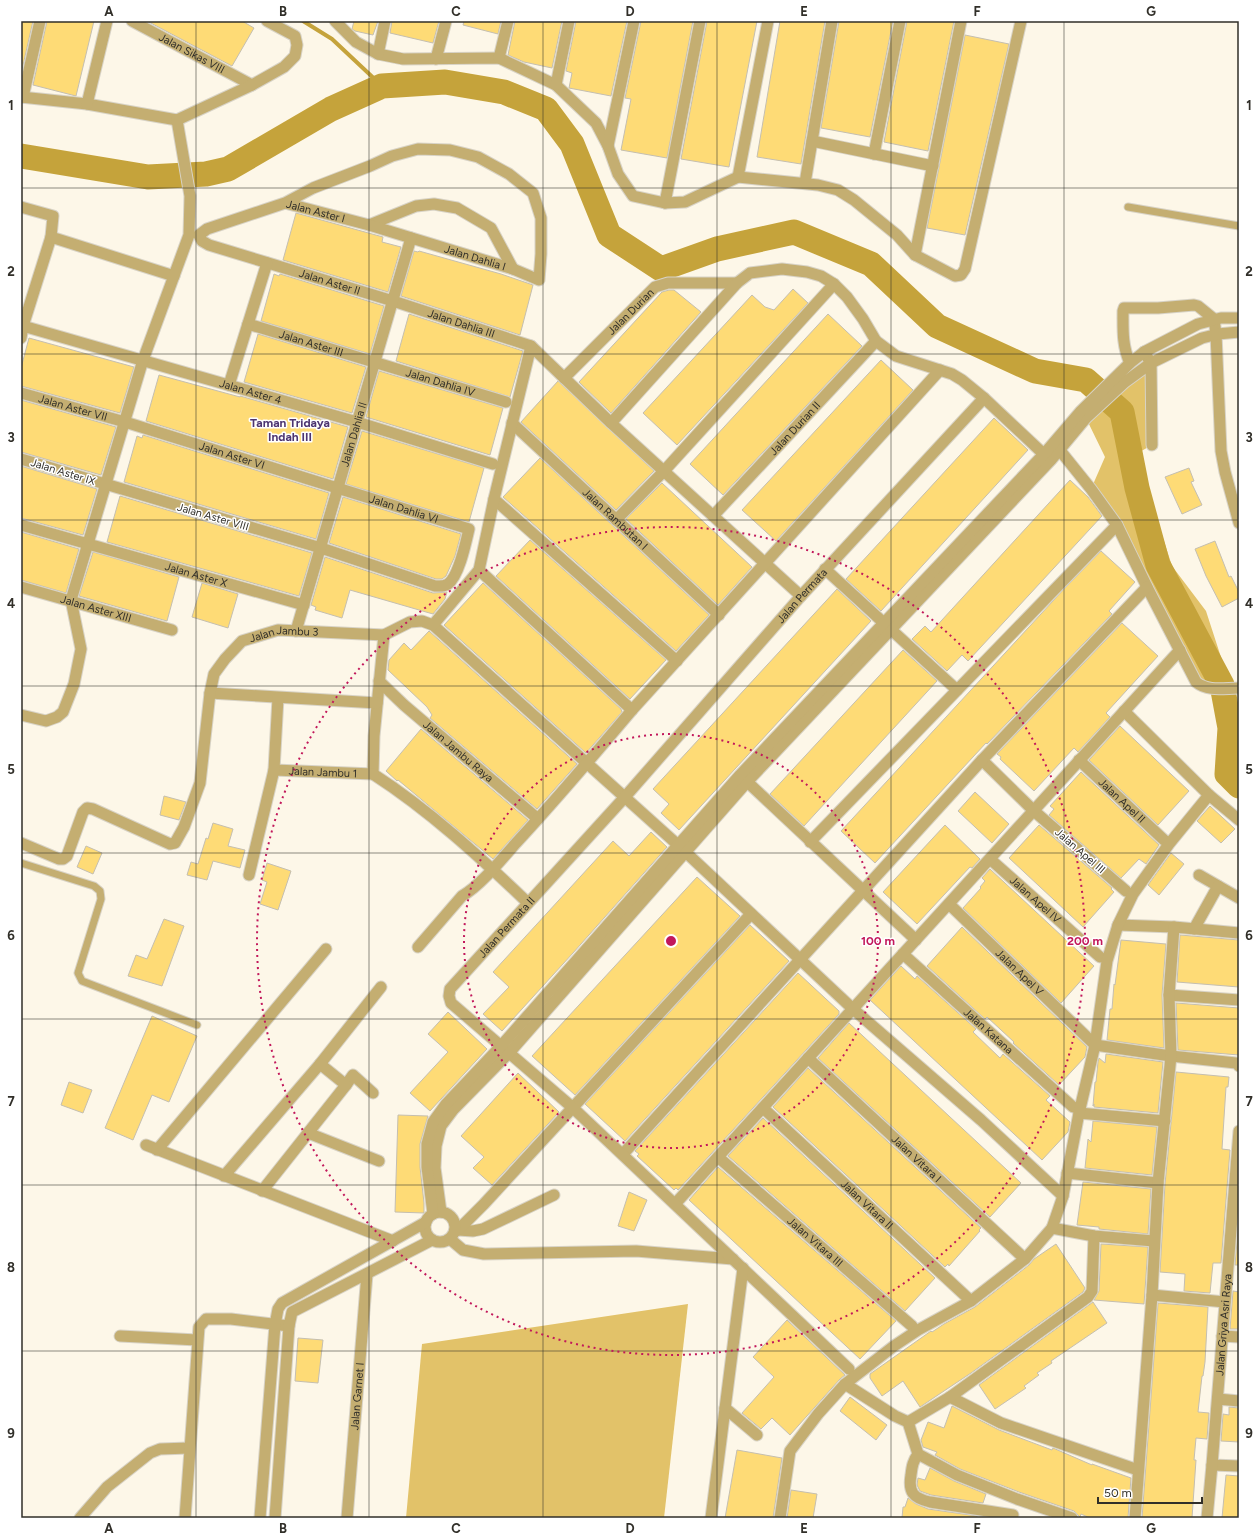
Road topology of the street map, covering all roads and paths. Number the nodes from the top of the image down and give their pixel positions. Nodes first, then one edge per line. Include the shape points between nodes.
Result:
1 (40, 21) edge
2 (107, 21) edge
3 (132, 21) edge
4 (267, 21) edge
5 (335, 21) edge
6 (385, 21) edge
7 (446, 21) edge
8 (508, 21) edge
9 (569, 21) edge
10 (634, 21) edge
11 (700, 21) edge
12 (768, 21) edge
13 (832, 21) edge
14 (900, 21) edge
15 (961, 21) edge
16 (1021, 21) edge
17 (378, 54) junction
18 (499, 58) junction
19 (436, 59) junction
20 (252, 85) junction
21 (556, 85) junction
22 (22, 97) edge
23 (87, 104) junction
24 (177, 120) junction
25 (812, 141) junction
26 (608, 146) junction
27 (874, 154) junction
28 (933, 166) junction
29 (738, 177) junction
30 (805, 183) junction
31 (285, 203) junction
32 (665, 203) junction
33 (21, 207) edge
34 (1128, 207) dead end
35 (369, 225) junction
36 (1239, 226) edge
37 (194, 235) junction
38 (51, 237) junction
39 (411, 238) junction
40 (915, 255) junction
41 (267, 263) junction
42 (513, 269) junction
43 (174, 276) junction
44 (737, 283) junction
45 (834, 284) junction
46 (393, 301) junction
47 (1239, 318) edge
48 (1214, 319) junction
49 (248, 324) junction
50 (23, 326) junction
51 (1239, 332) edge
52 (1216, 334) junction
53 (21, 338) edge
54 (876, 341) junction
55 (530, 346) junction
56 (1144, 352) junction
57 (144, 360) junction
58 (375, 363) junction
59 (1130, 363) junction
60 (1151, 363) junction
61 (940, 370) junction
62 (564, 378) junction
63 (1121, 378) junction
64 (229, 385) junction
65 (21, 393) edge
66 (984, 398) junction
67 (506, 402) dead end
68 (125, 422) junction
69 (357, 422) junction
70 (512, 423) junction
71 (611, 423) junction
72 (1152, 445) dead end
73 (1057, 446) junction
74 (1047, 457) junction
75 (21, 459) edge
76 (493, 464) dead end
77 (664, 471) junction
78 (106, 485) junction
79 (339, 488) junction
80 (494, 499) junction
81 (713, 516) junction
82 (616, 520) junction
83 (1239, 524) edge
84 (21, 525) edge
85 (1117, 525) junction
86 (469, 529) joint
87 (88, 543) junction
88 (320, 548) junction
89 (766, 564) junction
90 (825, 569) junction
91 (479, 570) junction
92 (21, 587) edge
93 (1147, 587) junction
94 (801, 596) junction
95 (71, 600) junction
96 (304, 605) junction
97 (719, 615) junction
98 (433, 625) junction
99 (887, 627) junction
100 (172, 630) dead end
101 (296, 631) junction
102 (384, 635) junction
103 (1180, 650) junction
104 (677, 661) junction
105 (379, 681) junction
106 (1239, 688) edge
107 (957, 690) junction
108 (210, 693) junction
109 (278, 698) junction
110 (377, 703) junction
111 (632, 710) junction
112 (1124, 711) junction
113 (21, 715) edge
114 (982, 760) junction
115 (1079, 760) junction
116 (587, 764) junction
117 (274, 770) junction
118 (373, 774) junction
119 (743, 779) junction
120 (1209, 795) junction
121 (624, 798) junction
122 (1034, 811) junction
123 (538, 819) junction
124 (1239, 820) edge
125 (1164, 840) dead end
126 (810, 842) junction
127 (21, 843) edge
128 (681, 849) junction
129 (990, 859) junction
130 (21, 863) edge
131 (493, 869) junction
132 (249, 875) dead end
133 (1199, 875) dead end
134 (1218, 886) junction
135 (863, 891) junction
136 (1126, 891) dead end
137 (1239, 898) edge
138 (528, 904) junction
139 (949, 904) junction
140 (751, 914) junction
141 (1118, 925) junction
142 (1174, 927) junction
143 (1194, 929) junction
144 (1239, 933) edge
145 (916, 940) junction
146 (418, 947) dead end
147 (326, 949) dead end
148 (903, 954) junction
149 (1100, 956) dead end
150 (801, 959) junction
151 (381, 987) dead end
152 (1169, 995) junction
153 (1239, 1000) edge
154 (853, 1009) junction
155 (197, 1025) dead end
156 (1092, 1042) junction
157 (505, 1049) junction
158 (1171, 1056) junction
159 (808, 1058) junction
160 (320, 1064) junction
161 (1239, 1066) edge
162 (346, 1085) junction
163 (373, 1093) dead end
164 (572, 1107) junction
165 (763, 1108) junction
166 (1076, 1110) junction
167 (1165, 1121) junction
168 (308, 1133) junction
169 (1239, 1138) edge
170 (146, 1145) dead end
171 (157, 1150) junction
172 (623, 1154) junction
173 (718, 1157) junction
174 (379, 1161) dead end
175 (1067, 1173) junction
176 (224, 1176) junction
177 (1158, 1183) junction
178 (262, 1191) junction
179 (554, 1195) dead end
180 (1063, 1196) junction
181 (675, 1204) junction
182 (1236, 1210) edge
183 (433, 1216) junction
184 (1052, 1228) junction
185 (454, 1233) junction
186 (1094, 1236) junction
187 (432, 1240) junction
188 (1154, 1240) junction
189 (393, 1241) junction
190 (733, 1259) junction
191 (1025, 1259) junction
192 (743, 1268) junction
193 (1228, 1272) junction
194 (1239, 1273) edge
195 (366, 1274) junction
196 (1152, 1295) junction
197 (971, 1301) junction
198 (1225, 1302) junction
199 (275, 1325) junction
200 (289, 1326) junction
201 (912, 1326) dead end
202 (120, 1336) dead end
203 (1222, 1336) junction
204 (1239, 1337) edge
205 (197, 1340) junction
206 (849, 1369) dead end
207 (845, 1384) junction
208 (950, 1397) junction
209 (1218, 1399) junction
210 (1239, 1401) edge
211 (725, 1408) junction
212 (908, 1422) junction
213 (757, 1435) dead end
214 (189, 1448) junction
215 (918, 1454) junction
216 (265, 1456) junction
217 (280, 1457) junction
218 (1212, 1465) junction
219 (1239, 1466) edge
220 (1138, 1470) junction
221 (1017, 1499) junction
222 (1013, 1516) edge
223 (80, 1518) edge
224 (185, 1518) edge
225 (260, 1518) edge
226 (275, 1518) edge
227 (347, 1518) edge
228 (711, 1518) edge
229 (780, 1518) edge
230 (1070, 1518) edge
231 (1135, 1518) edge
232 (1207, 1518) edge

1 - 22 street
2 - 23 street
3 - 20 street, Jalan Sikas VIII
4 - 20 street via 295,36 295,56 284,67
5 - 17 street via 356,42
6 - 17 street
7 - 19 street
8 - 18 street
9 - 21 street
10 - 26 street
11 - 32 street
12 - 29 street
13 - 25 street
14 - 27 street
15 - 28 street
16 - 40 street via 965,269 961,275 952,275
17 - 19 street via 403,59
18 - 19 street
18 - 21 street
20 - 24 street
21 - 26 street via 596,123
22 - 23 street
23 - 24 street
24 - 37 street
25 - 27 street
25 - 30 street
26 - 32 street via 618,174 633,196
27 - 28 street
28 - 40 street
29 - 30 street
29 - 32 street via 685,202
30 - 40 street via 838,190 854,200 897,235
31 - 35 street, Jalan Aster I
31 - 37 street, Jalan Aster I
31 - 42 street, Jalan Dahlia I via 313,188 392,156 418,149 450,150 478,157 509,174 533,193 541,218 539,280
33 - 38 street via 53,216
34 - 36 lane
35 - 39 street, Jalan Aster I
35 - 42 street via 416,206 434,204 458,208 491,228
37 - 41 street, Jalan Aster II via 208,245
37 - 43 street
38 - 43 street
38 - 50 street
39 - 42 street, Jalan Dahlia I
39 - 46 street, Jalan Dahlia II
41 - 46 street, Jalan Aster II
41 - 49 street
43 - 57 street
44 - 45 street via 750,274 782,269 821,276
44 - 62 street, Jalan Durian via 668,283 655,287
44 - 71 street
45 - 54 street via 847,297
45 - 77 street
46 - 55 street, Jalan Dahlia III
46 - 58 street, Jalan Dahlia II
47 - 48 street
48 - 52 street
48 - 56 street via 1198,324
48 - 59 street via 1194,305 1124,308 1124,345
49 - 58 street, Jalan Aster III
49 - 64 street
50 - 53 street
50 - 57 street, Jalan Aster 4
51 - 52 street
52 - 60 street via 1202,338
52 - 83 street via 1221,451
54 - 61 street via 896,356
54 - 81 street, Jalan Durian II
55 - 62 street
55 - 70 street
56 - 59 street
56 - 60 street
57 - 64 street, Jalan Aster 4
57 - 68 street
58 - 67 street, Jalan Dahlia IV
58 - 69 street, Jalan Dahlia II
59 - 63 street
60 - 63 street
60 - 72 street
61 - 66 street via 962,380
61 - 89 street
62 - 71 street
63 - 73 street via 1083,415
64 - 69 street, Jalan Aster 4
65 - 68 street, Jalan Aster VII
66 - 74 street
66 - 90 street, Jalan Permata
68 - 78 street
68 - 79 street, Jalan Aster VI
69 - 76 street, Jalan Aster 4
69 - 79 street, Jalan Dahlia II
70 - 80 street
70 - 82 street, Jalan Rambutan I
71 - 77 street
73 - 74 street
73 - 85 street
74 - 99 street
75 - 78 street, Jalan Aster IX
77 - 81 street
77 - 82 street
78 - 87 street
78 - 88 street, Jalan Aster VIII
79 - 86 street, Jalan Dahlia VI
79 - 88 street, Jalan Dahlia II
80 - 91 street
80 - 104 street
81 - 89 street
82 - 97 street, Jalan Rambutan I
84 - 87 street, Jalan Aster X
85 - 93 street
85 - 107 street
86 - 88 street, Jalan Aster VIII via 453,578 442,587
87 - 95 street
87 - 96 street, Jalan Aster X
88 - 96 street, Jalan Dahlia II
89 - 94 street
89 - 97 street
90 - 94 street, Jalan Permata
90 - 99 street
91 - 98 street
91 - 111 street
92 - 95 street, Jalan Aster XIII
93 - 103 street
93 - 114 street
94 - 121 street, Jalan Permata
95 - 100 street, Jalan Aster XIII
95 - 113 street via 81,649 74,684 63,712 53,720 46,721
96 - 101 street, Jalan Dahlia II
97 - 104 street
98 - 102 street via 422,621 410,622
98 - 116 street
99 - 107 street
99 - 119 street
101 - 102 street, Jalan Jambu 3
101 - 108 street, Jalan Jambu 3 via 278,630 242,641 214,674
102 - 105 street
103 - 106 street via 1196,682 1203,687
103 - 112 street
104 - 111 street
105 - 110 street
105 - 123 street, Jalan Jambu Raya
107 - 126 street
108 - 109 street
108 - 127 street, Jalan Jambu 3 via 200,783 184,827 175,843 170,844 87,808 83,812 67,856 63,859
109 - 110 street
109 - 117 street
110 - 118 street
111 - 116 street
112 - 115 street
112 - 120 street
114 - 122 street, Jalan Apel III
114 - 135 street
115 - 122 street
115 - 125 street, Jalan Apel II
116 - 121 street
116 - 123 street
117 - 118 street, Jalan Jambu 1
117 - 132 street
118 - 131 street via 399,790
119 - 126 street
119 - 128 street
120 - 124 street
120 - 141 street via 1133,894
121 - 128 street
121 - 138 street, Jalan Permata II
122 - 129 street
122 - 136 street, Jalan Apel III
123 - 131 street
126 - 135 street
128 - 140 street
128 - 157 street
129 - 139 street
129 - 149 street, Jalan Apel IV
130 - 155 lane via 94,886 100,891 101,899 78,973 82,981
131 - 138 street
131 - 146 street via 462,896
133 - 134 street
134 - 137 street
134 - 143 street
135 - 145 street
135 - 150 street
138 - 157 street, Jalan Permata II via 450,989 448,996 451,1003
139 - 145 street
139 - 156 street, Jalan Apel V
140 - 150 street
140 - 164 street
141 - 142 street
141 - 156 street via 1107,961
142 - 143 street
142 - 152 street
143 - 144 street
145 - 148 street
147 - 171 street
148 - 154 street
148 - 166 street, Jalan Katana
150 - 154 street
150 - 172 street
151 - 160 street
152 - 153 street
152 - 158 street
154 - 159 street
154 - 180 street via 981,1120
156 - 158 street
156 - 166 street
157 - 164 street, Jalan Permata II
157 - 183 street via 441,1126 436,1146
158 - 161 street via 1236,1062
158 - 167 street
159 - 165 street
159 - 191 street, Jalan Vitara I
160 - 162 street
160 - 176 street
162 - 163 street via 353,1075
162 - 168 street
164 - 172 street, Jalan Permata II
164 - 185 street via 484,1204
165 - 173 street
165 - 197 street, Jalan Vitara II
166 - 167 street
166 - 175 street
167 - 177 street
168 - 174 street
168 - 178 street
169 - 182 street, Jalan Griya Asri Raya
170 - 171 street
171 - 176 street
172 - 181 street, Jalan Permata II
173 - 181 street
173 - 201 street, Jalan Vitara III
175 - 177 street
175 - 180 street
176 - 178 street
177 - 188 street
178 - 189 street
179 - 185 street via 483,1229
180 - 184 street
181 - 190 street, Jalan Permata II
182 - 193 street, Jalan Griya Asri Raya
183 - 185 street via 446,1214 454,1221
183 - 187 street via 426,1232
183 - 189 street
184 - 186 street
184 - 191 street
185 - 187 street via 441,1242
185 - 190 street via 463,1250 484,1254 636,1251
186 - 188 street
186 - 208 street via 1092,1291 1088,1297
187 - 195 street
188 - 196 street
189 - 199 street via 282,1302
190 - 192 street, Jalan Permata II
191 - 197 street
192 - 206 street, Jalan Permata II
192 - 211 street
193 - 194 street
193 - 198 street, Jalan Griya Asri Raya
195 - 200 street via 292,1312
195 - 227 street, Jalan Garnet I
196 - 198 street
196 - 220 street
197 - 207 street via 918,1330
198 - 203 street, Jalan Griya Asri Raya
199 - 200 street
199 - 205 street via 231,1319 206,1319 199,1327
199 - 216 street
200 - 217 street
202 - 205 street
203 - 204 street
203 - 209 street, Jalan Griya Asri Raya
205 - 214 street
207 - 212 street
207 - 229 street via 818,1414 790,1452
208 - 212 street
208 - 220 street via 1001,1423
209 - 210 street
209 - 218 street, Jalan Griya Asri Raya
211 - 213 street
211 - 228 street
212 - 215 street
214 - 223 street via 160,1449 150,1453 107,1487
214 - 224 street
215 - 221 street via 957,1475
215 - 222 street via 913,1461 910,1487 911,1492 919,1499
216 - 217 street
216 - 225 street
217 - 226 street
218 - 219 street
218 - 232 street, Jalan Griya Asri Raya
220 - 231 street
221 - 222 street
221 - 230 street

